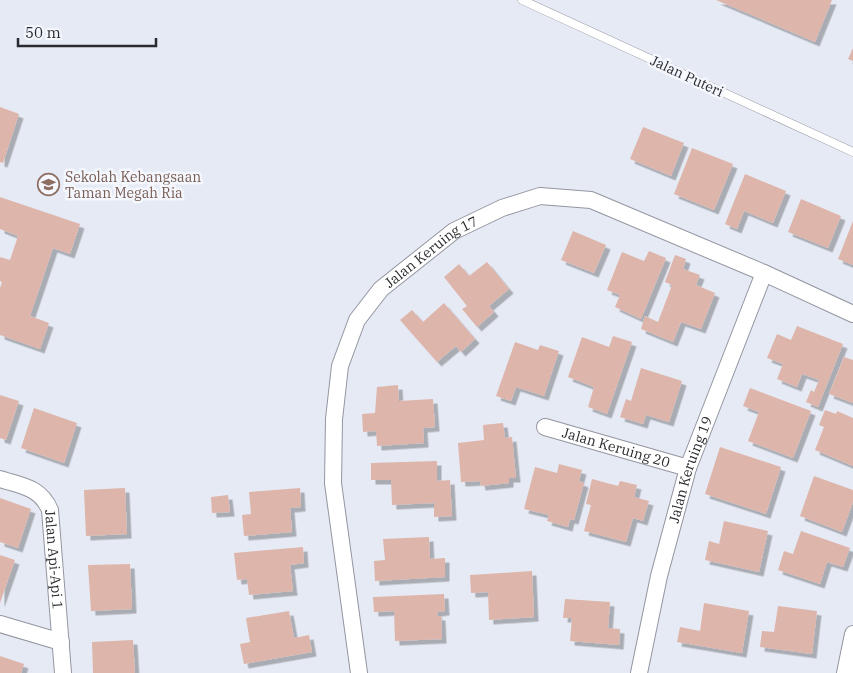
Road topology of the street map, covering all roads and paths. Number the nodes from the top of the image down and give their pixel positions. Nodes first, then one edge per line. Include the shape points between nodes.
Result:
1 (522, 0) edge
2 (853, 152) edge
3 (764, 273) junction
4 (853, 314) edge
5 (545, 426) dead end
6 (688, 468) junction
7 (0, 479) edge
8 (0, 624) edge
9 (853, 634) edge
10 (61, 642) junction
11 (63, 673) edge
12 (360, 673) edge
13 (639, 673) edge
14 (845, 673) edge

1 - 2 lane, Jalan Puteri
3 - 4 street, Jalan Keruing 17
3 - 6 street, Jalan Keruing 19
3 - 12 street, Jalan Keruing 17 via 592,200 540,196 502,208 454,231 381,289 358,320 340,366 334,419 333,483
5 - 6 street, Jalan Keruing 20
6 - 13 street, Jalan Keruing 19 via 659,576
7 - 10 street, Jalan Api-Api 1 via 34,490 45,497 50,510
8 - 10 street
9 - 14 street
10 - 11 street, Jalan Api-Api 1

